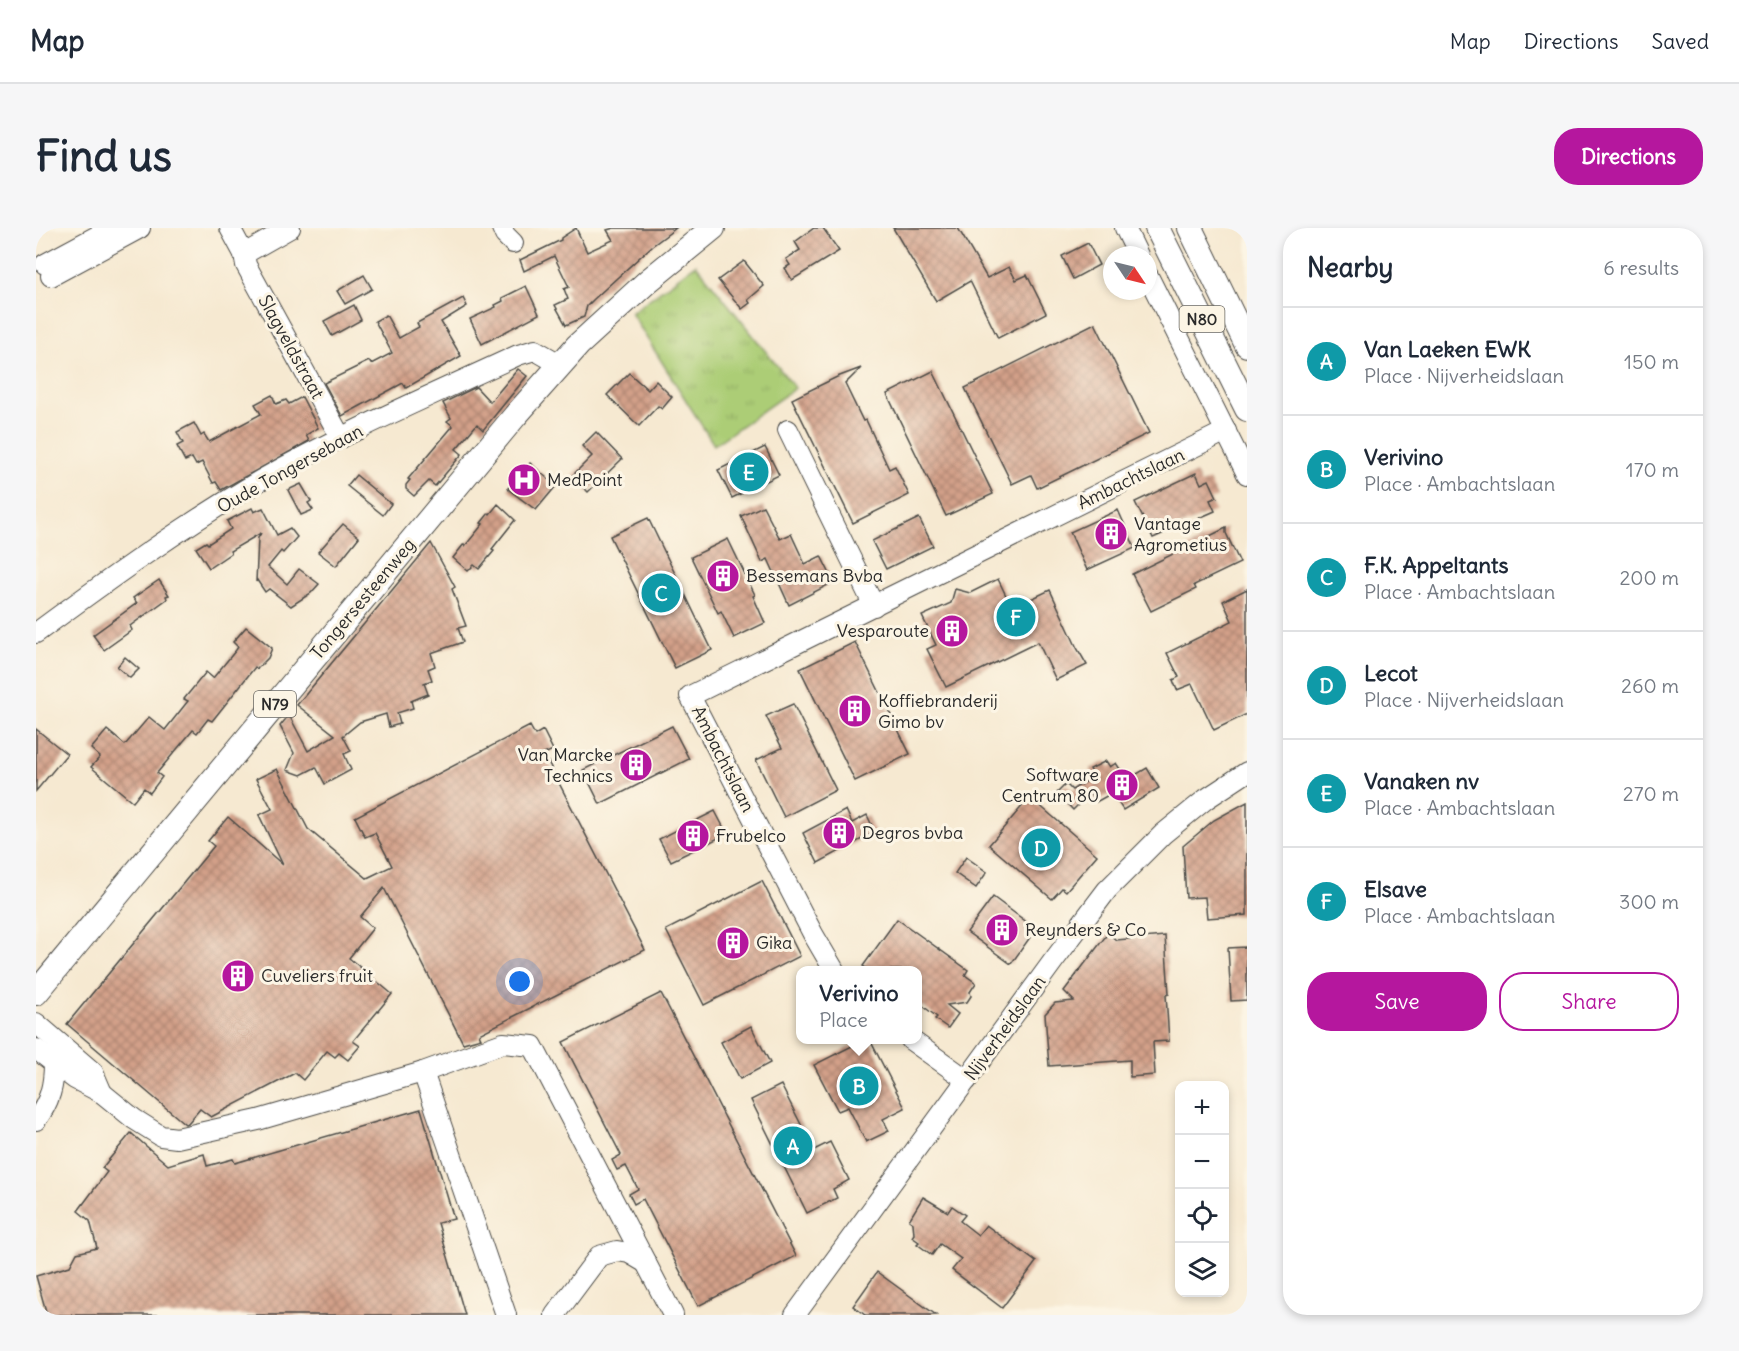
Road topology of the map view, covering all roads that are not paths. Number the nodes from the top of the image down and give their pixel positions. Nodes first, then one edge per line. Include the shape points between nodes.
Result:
1 (112, 228) edge
2 (140, 228) edge
3 (230, 228) edge
4 (290, 228) edge
5 (1125, 228) edge
6 (1158, 228) edge
7 (1190, 228) edge
8 (710, 229) edge
9 (1134, 246) edge
10 (244, 254) junction
11 (1157, 294) edge
12 (1247, 345) edge
13 (561, 365) junction
14 (1247, 409) edge
15 (788, 430) dead end
16 (1227, 431) junction
17 (341, 438) junction
18 (1247, 474) edge
19 (874, 606) junction
20 (36, 633) edge
21 (1247, 772) edge
22 (832, 966) edge
23 (36, 993) edge
24 (36, 1023) edge
25 (917, 1044) edge
26 (36, 1049) edge
27 (54, 1063) junction
28 (423, 1072) junction
29 (967, 1080) junction
30 (102, 1093) junction
31 (41, 1113) edge
32 (646, 1263) junction
33 (506, 1315) edge
34 (555, 1315) edge
35 (673, 1315) edge
36 (795, 1315) edge

1 - 2 street via 48,270
3 - 10 street, Slagveldstraat
4 - 10 street
5 - 9 street
6 - 14 main road, N80
7 - 12 main road, N80
8 - 13 main road, Tongersesteenweg / N79 via 608,317
10 - 17 street, Slagveldstraat via 246,266
11 - 16 street
13 - 17 street, Oude Tongersebaan via 535,350 518,355
13 - 23 main road, Tongersesteenweg / N79
15 - 19 street
16 - 18 street
16 - 19 street, Ambachtslaan
17 - 20 street, Oude Tongersebaan via 172,535
19 - 22 street, Ambachtslaan via 690,696
21 - 29 street, Nijverheidslaan via 1163,834 1107,890
24 - 30 street via 93,1072
25 - 29 street
26 - 27 street
27 - 30 street
27 - 31 street via 54,1083
28 - 30 street via 258,1120 177,1138 161,1136
28 - 32 street via 503,1043 533,1046
28 - 33 street
29 - 36 street, Nijverheidslaan
30 - 31 street via 72,1090
32 - 34 street via 617,1251 598,1256
32 - 35 street

